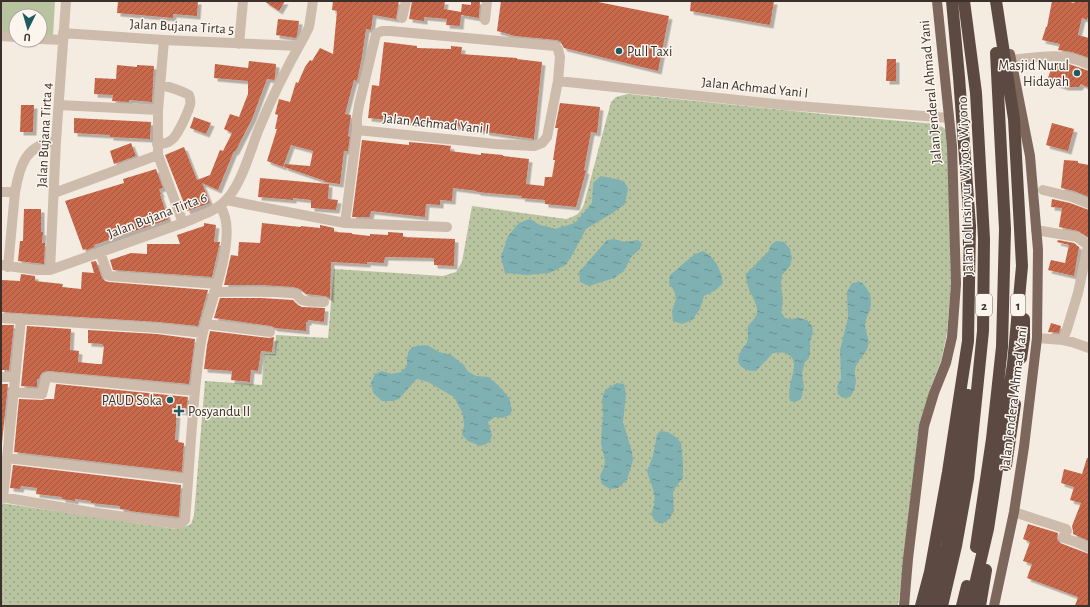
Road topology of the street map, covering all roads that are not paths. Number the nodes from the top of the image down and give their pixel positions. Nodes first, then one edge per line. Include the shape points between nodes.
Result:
1 (66, 1) edge
2 (243, 1) edge
3 (313, 1) edge
4 (406, 1) edge
5 (487, 1) edge
6 (937, 1) edge
7 (952, 1) edge
8 (957, 1) edge
9 (964, 1) edge
10 (989, 1) edge
11 (996, 1) edge
12 (1002, 1) edge
13 (402, 18) dead end
14 (485, 20) dead end
15 (63, 37) junction
16 (48, 38) edge
17 (164, 40) junction
18 (238, 44) junction
19 (299, 46) junction
20 (1011, 60) junction
21 (997, 61) junction
22 (1089, 65) edge
23 (558, 81) junction
24 (160, 85) junction
25 (59, 105) junction
26 (158, 110) junction
27 (949, 118) junction
28 (356, 130) junction
29 (56, 141) junction
30 (157, 144) junction
31 (158, 155) junction
32 (1043, 190) dead end
33 (1, 192) edge
34 (15, 192) junction
35 (54, 193) junction
36 (223, 203) junction
37 (1089, 204) edge
38 (183, 222) junction
39 (345, 223) junction
40 (447, 227) dead end
41 (1036, 230) junction
42 (1089, 246) edge
43 (100, 252) junction
44 (4, 266) edge
45 (50, 270) junction
46 (216, 288) junction
47 (324, 302) dead end
48 (1, 318) edge
49 (20, 319) junction
50 (204, 329) junction
51 (270, 332) dead end
52 (1037, 338) junction
53 (1063, 340) junction
54 (1089, 348) edge
55 (1, 377) edge
56 (15, 377) junction
57 (195, 391) junction
58 (13, 392) junction
59 (7, 458) junction
60 (188, 479) junction
61 (2, 498) edge
62 (1014, 512) junction
63 (1089, 548) edge
64 (904, 606) edge
65 (921, 606) edge
66 (931, 606) edge
67 (942, 606) edge
68 (962, 606) edge
69 (970, 606) edge
70 (980, 606) edge
71 (994, 606) edge

1 - 15 street, Jalan Bujana Tirta 4
2 - 18 street
3 - 19 street, Jalan Bujana Tirta 6 via 308,27
4 - 13 street
5 - 14 street
6 - 27 main road, Jalan Jenderal Ahmad Yani
7 - 65 highway via 970,226 968,341 948,472 930,572
8 - 66 highway via 973,159 976,335 947,546
9 - 67 highway, Jalan Tol Insinyur Wiyoto Wiyono / 2 via 976,101 984,239 984,332 968,479
10 - 21 highway, 2
11 - 69 highway, Jalan Jenderal Ahmad Yani / 1 via 1014,119 1022,266 1013,364 988,529
12 - 20 main road, Jalan Jenderal Ahmad Yani / 1
15 - 16 street, Jalan Bujana Tirta 5
15 - 17 street, Jalan Bujana Tirta 5
15 - 25 street, Jalan Bujana Tirta 4
17 - 18 street, Jalan Bujana Tirta 5
17 - 24 street
18 - 19 street, Jalan Bujana Tirta 5
19 - 36 street, Jalan Bujana Tirta 6 via 269,107 237,185
20 - 22 street via 1051,56 1072,58
20 - 41 main road, Jalan Jenderal Ahmad Yani / 1 via 1030,156
21 - 68 highway, 2 via 1005,229 1002,347 976,548
21 - 70 highway via 1009,75 1019,145 1026,243 1024,338 1010,439
23 - 27 street, Jalan Achmad Yani I via 785,105
23 - 28 street, Jalan Achmad Yani I via 547,138 534,146
23 - 28 street, Jalan Achmad Yani I via 560,58 555,46 382,31 376,34 359,105
24 - 26 street
24 - 30 street via 175,88 189,95 190,106 171,141
25 - 26 street
25 - 29 street, Jalan Bujana Tirta 4
26 - 30 street
27 - 64 main road, Jalan Jenderal Ahmad Yani via 956,284 952,337 946,363 924,426
28 - 39 street, Jalan Achmad Yani I
29 - 34 street via 32,150 22,164
29 - 35 street, Jalan Bujana Tirta 4
30 - 31 street
31 - 35 street
31 - 38 street
32 - 37 street
33 - 34 street
34 - 44 street
35 - 45 street, Jalan Bujana Tirta 4
36 - 38 street, Jalan Bujana Tirta 6
36 - 39 street via 246,204
36 - 46 street via 227,230
38 - 43 street, Jalan Bujana Tirta 6
39 - 40 street
41 - 42 street via 1077,237
41 - 52 main road, Jalan Jenderal Ahmad Yani / 1
42 - 53 street
43 - 45 street, Jalan Bujana Tirta 6
43 - 46 street via 110,276
44 - 45 street, Jalan Bujana Tirta 6
46 - 47 street via 291,293 299,295 302,300
46 - 50 street
48 - 49 street
49 - 50 street
49 - 56 street
50 - 51 street
50 - 57 street
52 - 53 street
52 - 62 main road, Jalan Jenderal Ahmad Yani / 1
53 - 54 street
55 - 56 street
56 - 58 street
57 - 58 street via 48,377 42,394
57 - 60 street
58 - 59 street
59 - 60 street
59 - 61 street
60 - 61 street via 185,520 177,524
62 - 63 street via 1066,529 1064,538
62 - 71 main road, Jalan Jenderal Ahmad Yani / 1

